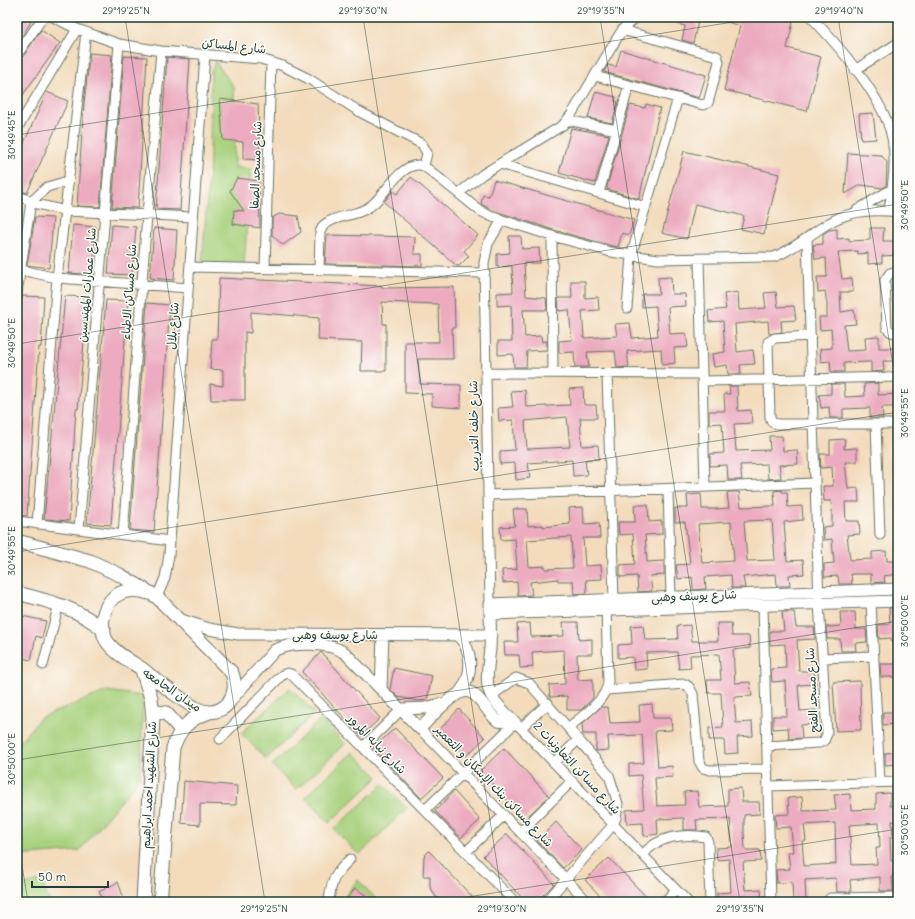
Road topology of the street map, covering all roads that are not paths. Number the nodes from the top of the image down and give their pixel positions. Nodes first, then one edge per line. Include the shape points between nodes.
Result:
1 (43, 17) edge
2 (53, 17) edge
3 (638, 17) edge
4 (811, 17) edge
5 (76, 29) junction
6 (622, 30) junction
7 (86, 32) junction
8 (119, 44) junction
9 (898, 44) edge
10 (162, 51) junction
11 (17, 55) edge
12 (205, 55) junction
13 (271, 62) junction
14 (855, 70) junction
15 (595, 76) junction
16 (629, 85) junction
17 (678, 98) junction
18 (567, 120) junction
19 (17, 129) edge
20 (617, 130) junction
21 (500, 164) junction
22 (424, 166) junction
23 (68, 181) junction
24 (895, 187) edge
25 (459, 193) junction
26 (599, 193) junction
27 (17, 195) edge
28 (31, 202) junction
29 (646, 207) junction
30 (66, 211) junction
31 (894, 211) edge
32 (105, 213) junction
33 (850, 214) junction
34 (147, 215) junction
35 (193, 217) junction
36 (502, 220) junction
37 (552, 236) junction
38 (807, 238) junction
39 (631, 256) junction
40 (699, 259) junction
41 (190, 267) junction
42 (265, 268) junction
43 (18, 270) edge
44 (319, 270) junction
45 (898, 272) edge
46 (485, 273) junction
47 (57, 278) junction
48 (100, 281) junction
49 (142, 284) junction
50 (188, 288) junction
51 (17, 293) edge
52 (627, 308) dead end
53 (898, 333) edge
54 (811, 336) junction
55 (486, 373) junction
56 (553, 374) junction
57 (607, 374) junction
58 (702, 378) junction
59 (898, 378) edge
60 (812, 379) junction
61 (769, 380) junction
62 (814, 424) junction
63 (876, 424) junction
64 (898, 424) edge
65 (815, 483) junction
66 (705, 487) junction
67 (668, 489) junction
68 (610, 491) junction
69 (488, 495) junction
70 (17, 521) edge
71 (37, 524) junction
72 (79, 529) junction
73 (123, 535) junction
74 (880, 535) dead end
75 (17, 541) edge
76 (170, 542) junction
77 (898, 589) edge
78 (17, 593) edge
79 (153, 595) junction
80 (671, 597) junction
81 (819, 597) junction
82 (898, 600) edge
83 (871, 602) junction
84 (609, 603) junction
85 (59, 604) junction
86 (763, 605) junction
87 (490, 609) junction
88 (180, 620) junction
89 (104, 630) junction
90 (273, 634) junction
91 (383, 635) junction
92 (457, 635) junction
93 (491, 635) junction
94 (275, 650) junction
95 (874, 656) junction
96 (823, 658) junction
97 (43, 665) dead end
98 (142, 670) junction
99 (381, 688) junction
100 (607, 690) junction
101 (460, 692) junction
102 (491, 696) junction
103 (231, 700) junction
104 (446, 703) junction
105 (548, 703) junction
106 (402, 709) junction
107 (207, 713) junction
108 (153, 717) junction
109 (517, 723) junction
110 (569, 727) junction
111 (420, 729) junction
112 (181, 730) junction
113 (220, 739) dead end
114 (579, 739) junction
115 (767, 746) junction
116 (363, 747) junction
117 (554, 763) junction
118 (768, 769) junction
119 (464, 773) junction
120 (572, 781) junction
121 (880, 782) junction
122 (898, 782) edge
123 (768, 786) junction
124 (425, 810) junction
125 (504, 815) junction
126 (613, 825) junction
127 (520, 832) junction
128 (466, 852) junction
129 (642, 854) junction
130 (350, 859) dead end
131 (566, 879) junction
132 (676, 890) junction
133 (898, 897) edge
134 (830, 898) dead end
135 (885, 900) edge
136 (143, 902) edge
137 (160, 902) edge
138 (329, 902) edge
139 (515, 902) edge
140 (546, 902) edge
141 (588, 902) edge
142 (664, 902) edge
143 (688, 902) edge
144 (710, 902) edge
145 (771, 902) edge

1 - 11 street
2 - 5 street, شارع المساكن
3 - 6 street
4 - 14 street
5 - 7 street, شارع المساكن
5 - 19 street
6 - 15 street
6 - 17 street via 716,55 719,58 707,104
7 - 8 street, شارع المساكن
7 - 23 street
8 - 10 street, شارع المساكن
8 - 32 street, شارع عمارات المهندسين
9 - 14 street
10 - 12 street, شارع المساكن
10 - 34 street, شارع مساكن الاطباء
12 - 13 street, شارع المساكن
12 - 35 street, شارع بلال
13 - 22 street, شارع المساكن via 309,79 360,112 422,144 427,153
13 - 42 street, شارع مسجد الصفا
14 - 24 street via 874,96 888,123
15 - 16 street
15 - 18 street
16 - 17 street
16 - 20 street
17 - 29 street
18 - 20 street
18 - 21 street via 552,133
20 - 26 street
21 - 25 street
21 - 26 street
22 - 25 street
22 - 44 street via 406,168 374,204 364,211 323,226 320,232
23 - 28 street via 47,187
23 - 30 street
24 - 31 street
24 - 33 street
25 - 36 street via 483,212
26 - 29 street
27 - 28 street
28 - 30 street
28 - 43 street
29 - 39 street
30 - 32 street
30 - 47 street
31 - 33 street via 870,210
32 - 34 street
32 - 48 street, شارع عمارات المهندسين
33 - 38 street via 828,223
34 - 35 street
34 - 49 street, شارع مساكن الاطباء
35 - 41 street, شارع بلال
36 - 37 street
36 - 46 street, شارع خلف التدريب via 488,244
37 - 39 street
37 - 56 street
38 - 40 street via 774,257
38 - 54 street, شارع مسجد الفتح
39 - 40 street
39 - 52 street
40 - 58 street
41 - 42 street
41 - 50 street, شارع بلال
42 - 44 street
43 - 47 street
43 - 51 street
44 - 46 street
45 - 53 street via 890,273 885,280 888,328 891,332
46 - 55 street, شارع خلف التدريب
47 - 48 street
47 - 71 street
48 - 49 street
48 - 72 street, شارع عمارات المهندسين
49 - 50 street
49 - 73 street, شارع مساكن الاطباء
50 - 76 street, شارع بلال
54 - 60 street, شارع مسجد الفتح
54 - 61 street via 770,340
55 - 56 street
55 - 69 street, شارع خلف التدريب
56 - 57 street
57 - 58 street
57 - 68 street
58 - 61 street
58 - 66 street
59 - 60 street
60 - 61 street
60 - 62 street, شارع مسجد الفتح
61 - 62 street via 772,422
62 - 63 street
62 - 65 street, شارع مسجد الفتح
63 - 64 street
63 - 74 street
65 - 66 street
65 - 81 street, شارع مسجد الفتح
66 - 67 street
67 - 68 street
67 - 80 street
68 - 69 street
68 - 84 street
69 - 87 street, شارع خلف التدريب
70 - 71 street
71 - 72 street
72 - 73 street
73 - 76 street
75 - 79 main road via 90,561
76 - 79 street, شارع بلال via 168,567
77 - 81 street, شارع يوسف وهبى
78 - 85 main road
79 - 88 main road
79 - 89 main road, ميدان الجامعه via 133,590 118,594 103,613
80 - 81 street, شارع يوسف وهبى
80 - 84 street, شارع يوسف وهبى
81 - 83 street, شارع يوسف وهبى
81 - 86 street, شارع يوسف وهبى
81 - 96 street, شارع مسجد الفتح
82 - 83 street, شارع يوسف وهبى
83 - 95 street
84 - 86 street, شارع يوسف وهبى
84 - 87 street, شارع يوسف وهبى
84 - 100 street
85 - 89 main road via 78,612
85 - 97 street
86 - 115 street
87 - 93 street, شارع خلف التدريب
88 - 90 street, شارع يوسف وهبى via 223,632
88 - 103 main road via 232,672 235,687
89 - 98 main road, ميدان الجامعه via 110,644
90 - 91 street, شارع يوسف وهبى
90 - 94 street
91 - 92 street, شارع يوسف وهبى
91 - 99 street
92 - 93 street, شارع يوسف وهبى
92 - 101 street via 464,642 469,654 469,676
93 - 102 street, شارع مساكن التعاونيات 2 via 486,679
94 - 99 street, شارع يوسف وهبى via 319,644 336,648 346,653
94 - 103 street
95 - 96 street
95 - 121 street
96 - 115 street, شارع مسجد الفتح via 826,738 819,743
98 - 107 main road, ميدان الجامعه via 185,702
98 - 108 main road, شارع الشهيد احمد ابراهيم via 151,698
99 - 106 street, شارع مساكن بنك الإسكان و التعمير
100 - 110 street
100 - 118 street via 684,684 693,694 699,761 703,768
101 - 104 street
101 - 109 street via 473,693 498,720
102 - 105 street via 516,678 521,678
102 - 109 street, شارع مساكن التعاونيات 2
103 - 107 main road, ميدان الجامعه via 217,711
104 - 106 street via 425,708
104 - 111 street
105 - 109 street
105 - 110 street
106 - 111 street, شارع مساكن بنك الإسكان و التعمير
106 - 116 street
107 - 112 main road via 192,719
108 - 112 main road via 157,712 166,713
108 - 136 main road, شارع الشهيد احمد ابراهيم
109 - 117 street, شارع مساكن التعاونيات 2
109 - 119 street
110 - 114 street
111 - 119 street, شارع مساكن بنك الإسكان و التعمير
112 - 137 main road, شارع الشهيد احمد ابراهيم via 172,758
113 - 116 street, شارع نيابه المرور via 281,676 287,673 293,675
114 - 117 street
114 - 126 street via 605,769 611,780 618,804
115 - 118 street
116 - 124 street, شارع نيابه المرور
117 - 120 street, شارع مساكن التعاونيات 2
118 - 123 street
119 - 124 street
119 - 125 street, شارع مساكن بنك الإسكان و التعمير
120 - 126 street, شارع مساكن التعاونيات 2
120 - 127 street
121 - 122 street
121 - 123 street
123 - 145 street
124 - 128 street, شارع نيابه المرور
125 - 127 street, شارع مساكن بنك الإسكان و التعمير
125 - 128 street
126 - 129 street, شارع مساكن التعاونيات 2
126 - 131 street
127 - 131 street, شارع مساكن بنك الإسكان و التعمير
128 - 139 street, شارع نيابه المرور
129 - 132 street, شارع مساكن التعاونيات 2
129 - 144 street via 662,839 706,837
130 - 138 street via 336,873 330,888
131 - 140 street
131 - 141 street, شارع مساكن بنك الإسكان و التعمير
132 - 142 street
132 - 143 street, شارع مساكن التعاونيات 2
133 - 135 street
134 - 135 street

